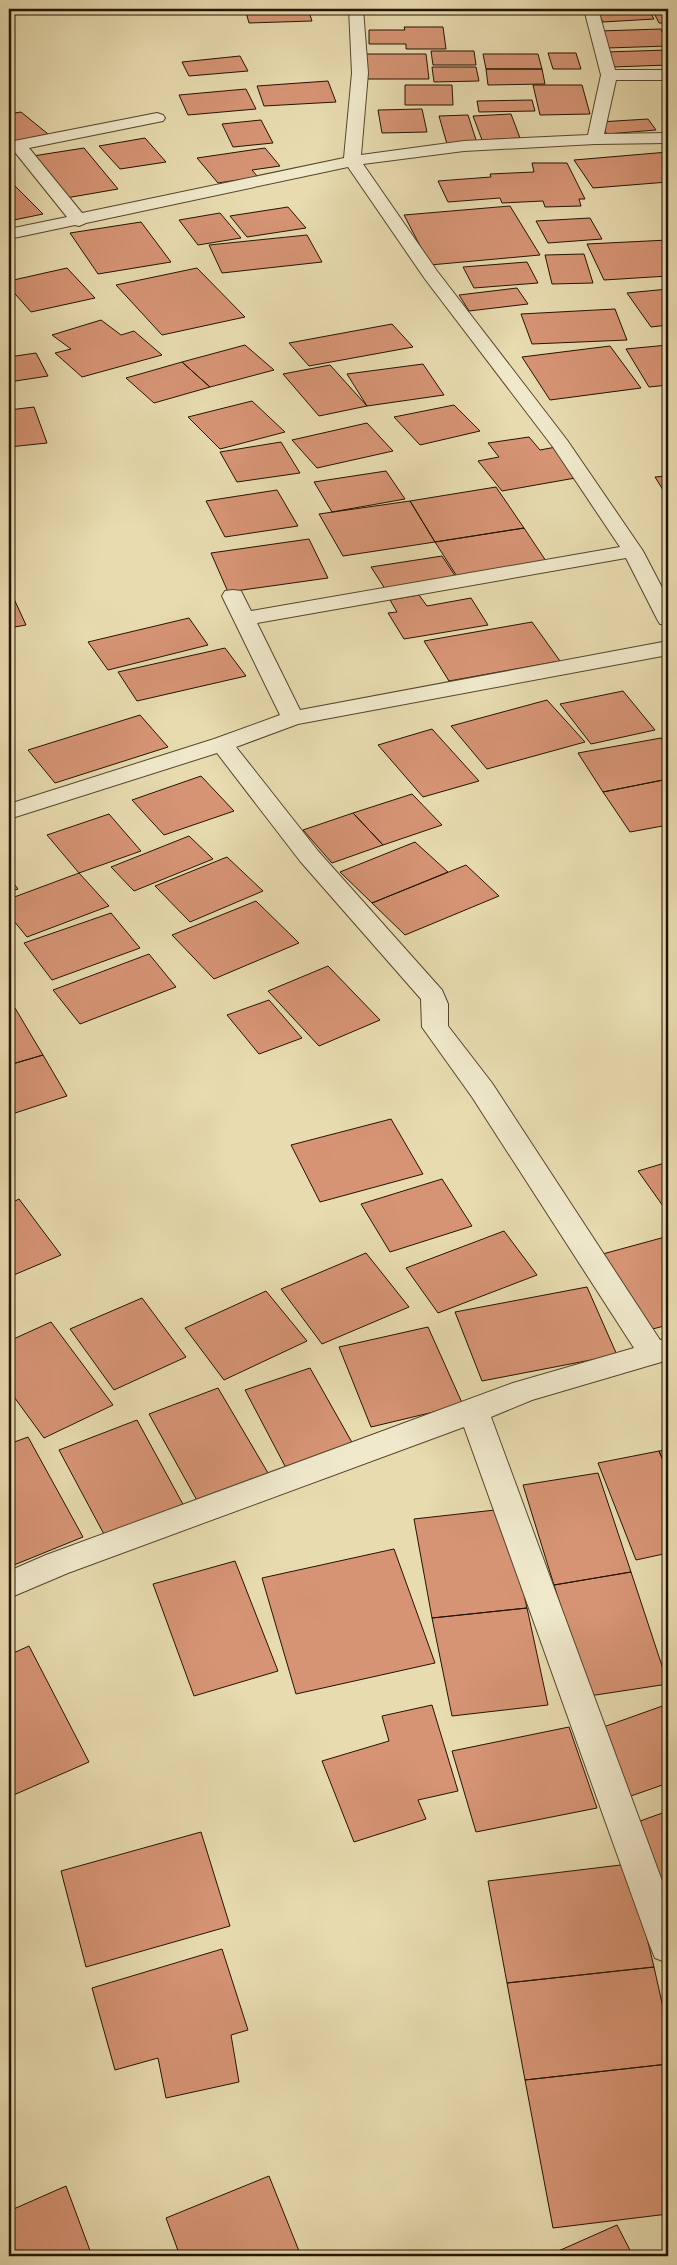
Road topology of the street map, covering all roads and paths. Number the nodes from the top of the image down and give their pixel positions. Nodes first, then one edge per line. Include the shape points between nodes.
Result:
1 (356, 9) edge
2 (591, 9) edge
3 (609, 74) junction
4 (668, 75) edge
5 (157, 118) dead end
6 (668, 138) edge
7 (595, 139) junction
8 (13, 146) edge
9 (352, 161) junction
10 (79, 221) junction
11 (9, 234) edge
12 (633, 551) junction
13 (233, 596) dead end
14 (243, 619) junction
15 (668, 619) edge
16 (668, 648) edge
17 (293, 718) junction
18 (222, 744) junction
19 (9, 812) edge
20 (661, 1351) edge
21 (474, 1411) junction
22 (9, 1585) edge
23 (668, 1946) edge

1 - 9 street via 360,72
2 - 3 street
3 - 4 street
3 - 7 street
5 - 8 street
6 - 7 street
7 - 9 street via 464,146
8 - 10 street
9 - 10 street
9 - 12 street via 431,275 560,444
10 - 11 street
12 - 14 street
12 - 15 street
13 - 14 street
14 - 17 street
16 - 17 street
17 - 18 street
18 - 19 street
18 - 20 street via 309,856 433,996 436,1002 435,1027 482,1090
20 - 21 street via 524,1391
21 - 22 street via 57,1564
21 - 23 street

